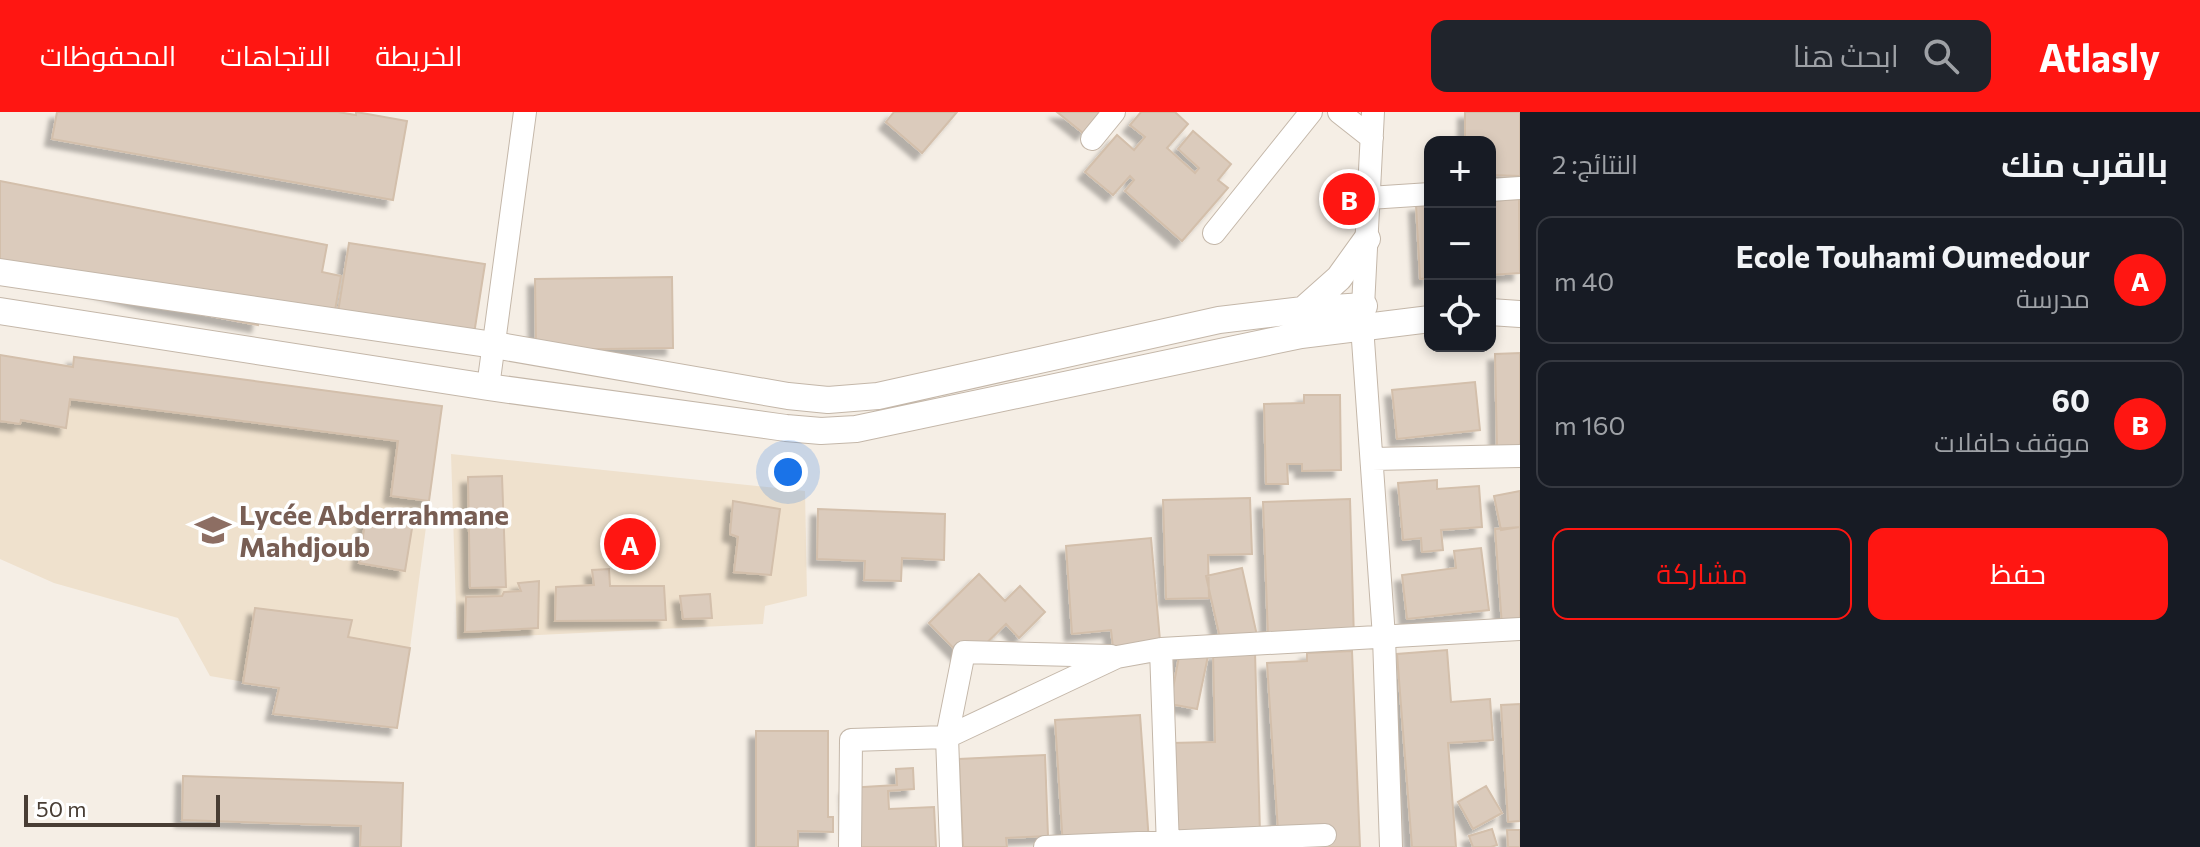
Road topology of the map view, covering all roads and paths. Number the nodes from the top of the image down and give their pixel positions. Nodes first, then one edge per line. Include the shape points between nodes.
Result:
1 (525, 112) edge
2 (1114, 112) edge
3 (1311, 112) edge
4 (1339, 112) edge
5 (1373, 112) edge
6 (1372, 138) junction
7 (1092, 139) dead end
8 (1520, 188) edge
9 (1496, 190) edge
10 (1424, 194) edge
11 (1369, 198) junction
12 (1214, 233) dead end
13 (1367, 239) junction
14 (0, 272) edge
15 (1303, 310) junction
16 (0, 311) edge
17 (1496, 312) edge
18 (1520, 314) edge
19 (1363, 316) junction
20 (1424, 319) edge
21 (494, 345) junction
22 (488, 387) junction
23 (1520, 456) edge
24 (1372, 459) junction
25 (1520, 629) edge
26 (1384, 637) junction
27 (1161, 649) junction
28 (1117, 657) junction
29 (947, 737) junction
30 (1325, 835) dead end
31 (1168, 844) edge
32 (850, 847) edge
33 (951, 847) edge
34 (1045, 847) edge
35 (1391, 847) edge

1 - 21 street
2 - 7 street
3 - 12 street
4 - 6 street
5 - 6 street
6 - 11 street
8 - 9 street
10 - 11 street
11 - 13 street
13 - 15 street via 1339,278
13 - 19 street
14 - 21 street
15 - 19 street
15 - 21 street via 1193,325 853,400 798,398
16 - 22 street
17 - 18 street
19 - 20 street
19 - 22 street via 1301,335 856,429 786,428
19 - 24 street
21 - 22 street
23 - 24 street
24 - 26 street
25 - 26 street
26 - 27 street
26 - 35 street
27 - 28 street
27 - 31 street
28 - 29 street
28 - 29 street via 964,652
29 - 32 street via 851,740
29 - 33 street
30 - 31 street
31 - 34 street

